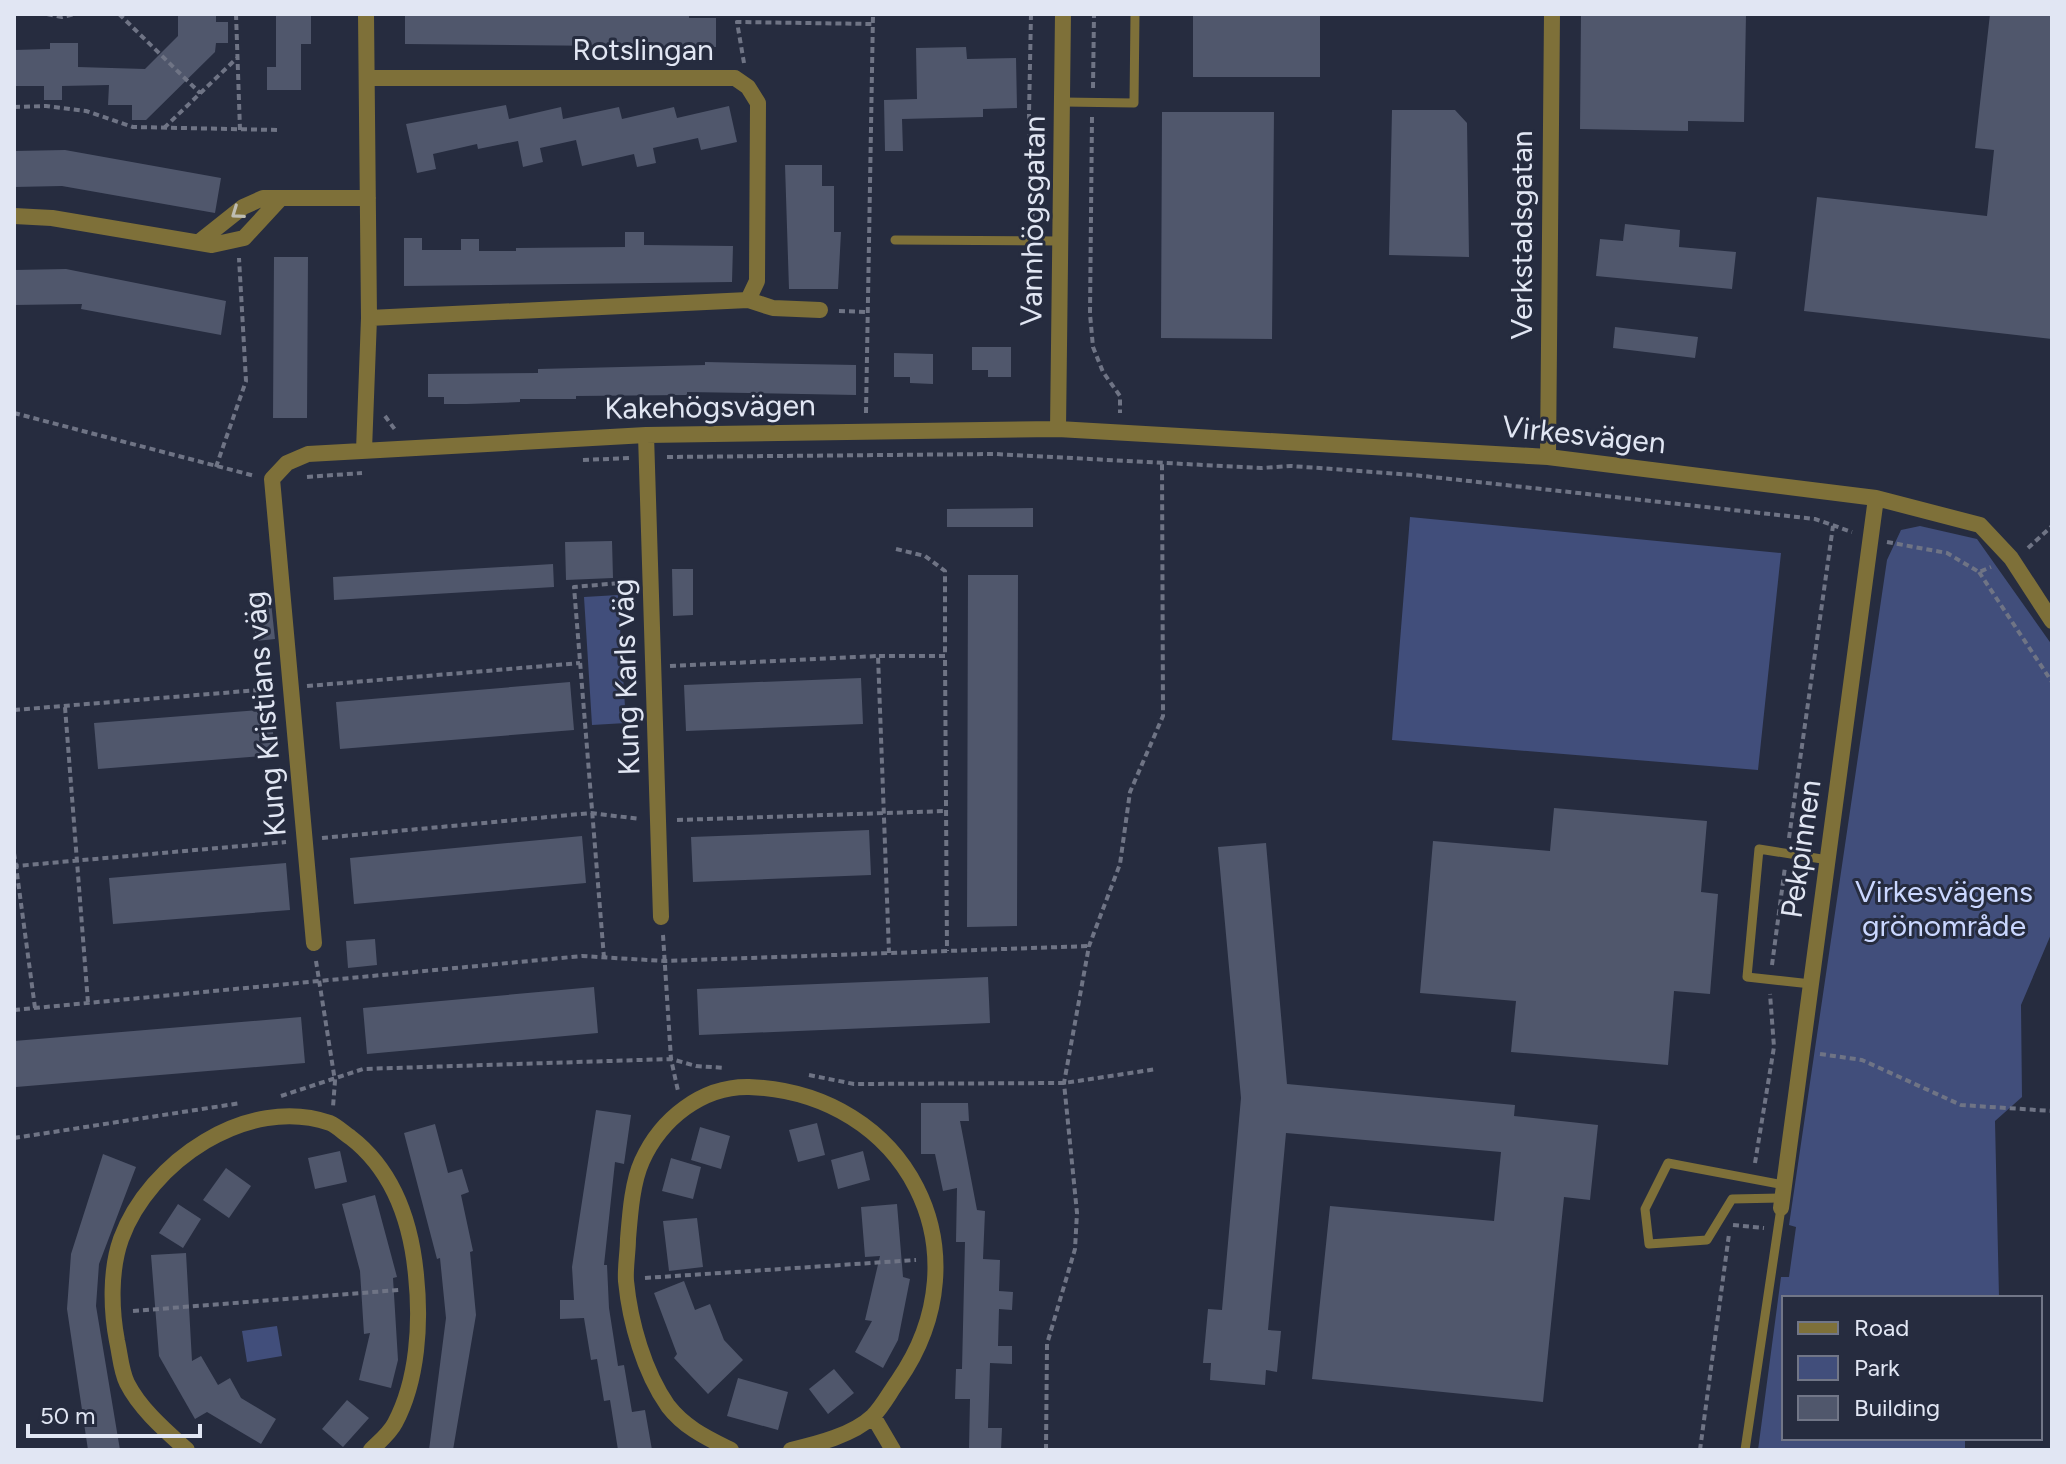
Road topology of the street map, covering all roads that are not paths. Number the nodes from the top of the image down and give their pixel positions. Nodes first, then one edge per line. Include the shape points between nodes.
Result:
1 (366, 14) edge
2 (1063, 14) edge
3 (1135, 14) edge
4 (1552, 14) edge
5 (367, 78) junction
6 (1063, 102) junction
7 (368, 198) junction
8 (280, 199) junction
9 (14, 216) edge
10 (895, 240) dead end
11 (1061, 241) junction
12 (199, 242) junction
13 (748, 300) junction
14 (820, 310) road end
15 (369, 318) junction
16 (1058, 429) junction
17 (646, 435) junction
18 (364, 450) junction
19 (1548, 457) junction
20 (272, 479) joint
21 (1876, 498) junction
22 (2052, 621) edge
23 (1828, 860) junction
24 (661, 917) road end
25 (314, 943) road end
26 (1811, 984) junction
27 (1782, 1197) junction
28 (873, 1416) junction
29 (187, 1450) edge
30 (371, 1450) edge
31 (731, 1450) edge
32 (791, 1450) edge
33 (893, 1450) edge
34 (1745, 1450) edge

1 - 5 street
2 - 6 street, Vannhögsgatan
3 - 6 lane via 1134,103
4 - 19 street, Verkstadsgatan
5 - 7 street
5 - 13 street, Rotslingan via 735,78 758,103 757,281
6 - 11 street, Vannhögsgatan
7 - 8 street
7 - 15 street
8 -> 12 street via 263,198 243,207
8 - 12 street via 244,238 212,245
9 - 12 street
10 - 11 lane
11 - 16 street, Vannhögsgatan
13 - 14 street via 773,308
13 - 15 street
15 - 18 street
16 - 17 street, Kakehögsvägen
16 - 19 street, Virkesvägen
17 - 18 street, Kakehögsvägen
17 - 24 street, Kung Karls väg
18 - 20 street, Kakehögsvägen via 308,454 287,463
19 - 21 street, Virkesvägen
20 - 25 street, Kung Kristians väg
21 - 22 street, Virkesvägen via 1980,525 2011,558
21 - 23 street, Pekpinnen
23 - 26 street, Pekpinnen
23 - 26 lane via 1759,849 1747,977
26 - 27 street, Pekpinnen
27 - 27 lane via 1668,1163 1645,1209 1649,1244 1707,1240 1732,1199
27 - 34 lane
28 - 31 street via 922,1343 935,1300 932,1233 918,1186 893,1150 855,1118 819,1100 778,1089 712,1092 683,1108 640,1163 626,1280 645,1363 668,1406 694,1432
28 - 32 street via 825,1442
28 - 33 street
29 - 30 street via 160,1427 126,1382 111,1313 121,1240 147,1193 177,1161 217,1134 296,1117 332,1124 372,1154 389,1178 414,1254 414,1362 395,1425

